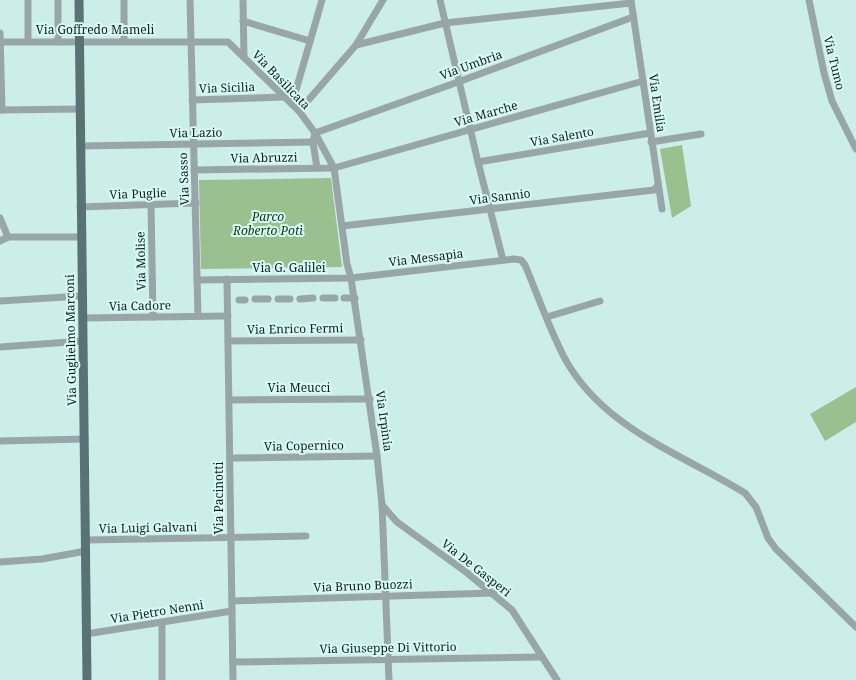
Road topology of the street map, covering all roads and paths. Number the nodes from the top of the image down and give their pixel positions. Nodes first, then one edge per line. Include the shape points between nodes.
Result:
1 (28, 0) edge
2 (58, 0) edge
3 (79, 0) edge
4 (124, 0) edge
5 (190, 0) edge
6 (243, 0) edge
7 (322, 0) edge
8 (383, 0) edge
9 (440, 0) edge
10 (809, 0) edge
11 (631, 1) edge
12 (633, 17) junction
13 (243, 21) junction
14 (445, 23) junction
15 (0, 33) edge
16 (28, 41) junction
17 (124, 41) junction
18 (191, 41) junction
19 (310, 41) junction
20 (0, 42) edge
21 (58, 42) junction
22 (80, 42) junction
23 (356, 46) junction
24 (244, 57) junction
25 (643, 81) junction
26 (458, 82) junction
27 (285, 97) junction
28 (192, 100) junction
29 (292, 104) junction
30 (80, 109) junction
31 (1, 110) edge
32 (299, 111) junction
33 (470, 130) junction
34 (315, 133) junction
35 (650, 133) junction
36 (701, 134) dead end
37 (313, 142) junction
38 (651, 142) junction
39 (194, 144) junction
40 (80, 146) junction
41 (856, 150) edge
42 (478, 162) junction
43 (317, 168) junction
44 (334, 168) junction
45 (194, 170) junction
46 (658, 185) junction
47 (196, 203) junction
48 (152, 204) junction
49 (80, 207) junction
50 (662, 209) dead end
51 (489, 210) junction
52 (0, 218) edge
53 (342, 226) junction
54 (8, 236) junction
55 (81, 237) junction
56 (0, 241) edge
57 (503, 260) junction
58 (351, 278) junction
59 (227, 279) junction
60 (197, 280) junction
61 (82, 296) junction
62 (313, 298) dead end
63 (323, 298) dead end
64 (335, 298) dead end
65 (344, 298) dead end
66 (355, 298) junction
67 (268, 299) dead end
68 (278, 299) dead end
69 (290, 299) dead end
70 (300, 299) dead end
71 (255, 300) dead end
72 (0, 301) edge
73 (600, 301) dead end
74 (198, 316) junction
75 (228, 316) junction
76 (153, 317) junction
77 (82, 318) junction
78 (547, 318) junction
79 (361, 340) junction
80 (83, 341) junction
81 (228, 341) junction
82 (0, 346) edge
83 (370, 399) junction
84 (229, 400) junction
85 (85, 439) junction
86 (0, 441) edge
87 (377, 456) junction
88 (230, 458) junction
89 (382, 505) junction
90 (306, 536) dead end
91 (230, 538) junction
92 (86, 540) junction
93 (86, 552) junction
94 (0, 562) edge
95 (494, 593) junction
96 (386, 597) junction
97 (232, 600) junction
98 (232, 611) junction
99 (162, 622) junction
100 (856, 627) edge
101 (86, 634) junction
102 (542, 657) junction
103 (388, 658) junction
104 (233, 662) junction
105 (87, 680) edge
106 (162, 680) edge
107 (234, 680) edge
108 (389, 680) edge
109 (557, 680) edge

1 - 16 street
2 - 21 street
3 - 22 main road, Via Guglielmo Marconi
4 - 17 street
5 - 18 street, Via Sasso
6 - 13 street
7 - 19 street
8 - 23 street
9 - 14 street
10 - 41 street, Via Tumo via 832,101
11 - 12 street, Via Emilia
11 - 14 street
12 - 25 street, Via Emilia
12 - 26 street, Via Umbria
13 - 19 street
13 - 24 street
14 - 23 street
14 - 26 street
15 - 20 street
16 - 20 street, Via Goffredo Mameli
16 - 21 street, Via Goffredo Mameli
17 - 18 street, Via Goffredo Mameli
17 - 22 street, Via Goffredo Mameli
18 - 24 street, Via Basilicata via 228,42
18 - 28 street, Via Sasso
19 - 29 street
20 - 31 street
21 - 22 street, Via Goffredo Mameli
22 - 30 main road, Via Guglielmo Marconi
23 - 32 street
24 - 27 street, Via Basilicata
25 - 33 street, Via Marche
25 - 35 street, Via Emilia
26 - 33 street
26 - 34 street, Via Umbria
27 - 28 street, Via Sicilia
27 - 29 street, Via Basilicata
28 - 39 street, Via Sasso
29 - 32 street, Via Basilicata
30 - 31 street
30 - 40 main road, Via Guglielmo Marconi
32 - 34 street, Via Basilicata
33 - 42 street
33 - 44 street, Via Marche
34 - 37 street
34 - 44 street, Via Basilicata
35 - 38 street, Via Emilia
35 - 42 street, Via Salento
36 - 38 street
37 - 39 street, Via Lazio
37 - 43 street
38 - 46 street, Via Emilia
39 - 40 street, Via Lazio
39 - 45 street, Via Sasso
40 - 49 main road, Via Guglielmo Marconi
42 - 51 street
43 - 44 street, Via Abruzzi
43 - 45 street, Via Abruzzi
44 - 53 street, Via Irpinia
45 - 47 street, Via Sasso
46 - 50 street, Via Emilia
46 - 51 street, Via Sannio via 654,190
47 - 48 street, Via Puglie
47 - 60 street, Via Sasso
48 - 49 street, Via Puglie
48 - 76 street, Via Molise
49 - 55 main road, Via Guglielmo Marconi
51 - 53 street, Via Sannio
51 - 57 street
52 - 54 street
53 - 58 street, Via Irpinia
54 - 55 street
54 - 56 street
55 - 61 main road, Via Guglielmo Marconi
57 - 58 street, Via Messapia
57 - 78 street, Via Messapia via 521,260 525,265
58 - 59 street, Via G. Galilei
58 - 66 street, Via Irpinia
59 - 60 street, Via G. Galilei
59 - 75 street, Via Pacinotti
60 - 74 street, Via Sasso
61 - 72 street
61 - 77 main road, Via Guglielmo Marconi
62 - 70 street
63 - 64 street
65 - 66 street
66 - 79 street, Via Irpinia
67 - 71 street
68 - 69 street
73 - 78 street
74 - 75 street, Via Cadore
74 - 76 street, Via Cadore
75 - 81 street, Via Pacinotti
76 - 77 street, Via Cadore
77 - 80 main road, Via Guglielmo Marconi
78 - 100 street via 565,358 600,404 628,427 745,493 756,507 768,538 776,549
79 - 81 street, Via Enrico Fermi
79 - 83 street, Via Irpinia
80 - 82 street
80 - 85 main road, Via Guglielmo Marconi
81 - 84 street, Via Pacinotti
83 - 84 street, Via Meucci
83 - 87 street, Via Irpinia
84 - 88 street, Via Pacinotti
85 - 86 street
85 - 92 main road, Via Guglielmo Marconi
87 - 88 street, Via Copernico
87 - 89 street, Via Irpinia
88 - 91 street, Via Pacinotti
89 - 95 street, Via De Gasperi via 397,522
89 - 96 street, Via Irpinia
90 - 91 street, Via Luigi Galvani
91 - 92 street, Via Luigi Galvani
91 - 97 street, Via Pacinotti
92 - 93 main road, Via Guglielmo Marconi
93 - 94 street
93 - 101 main road, Via Guglielmo Marconi
95 - 96 street, Via Bruno Buozzi
95 - 102 street, Via De Gasperi via 512,610
96 - 97 street, Via Bruno Buozzi
96 - 103 street, Via Irpinia
97 - 98 street, Via Pacinotti
98 - 99 street, Via Pietro Nenni
98 - 104 street, Via Pacinotti
99 - 101 street, Via Pietro Nenni
99 - 106 street
101 - 105 main road, Via Guglielmo Marconi
102 - 103 street, Via Giuseppe Di Vittorio
102 - 109 street, Via De Gasperi
103 - 104 street, Via Giuseppe Di Vittorio
103 - 108 street, Via Irpinia
104 - 107 street, Via Pacinotti

